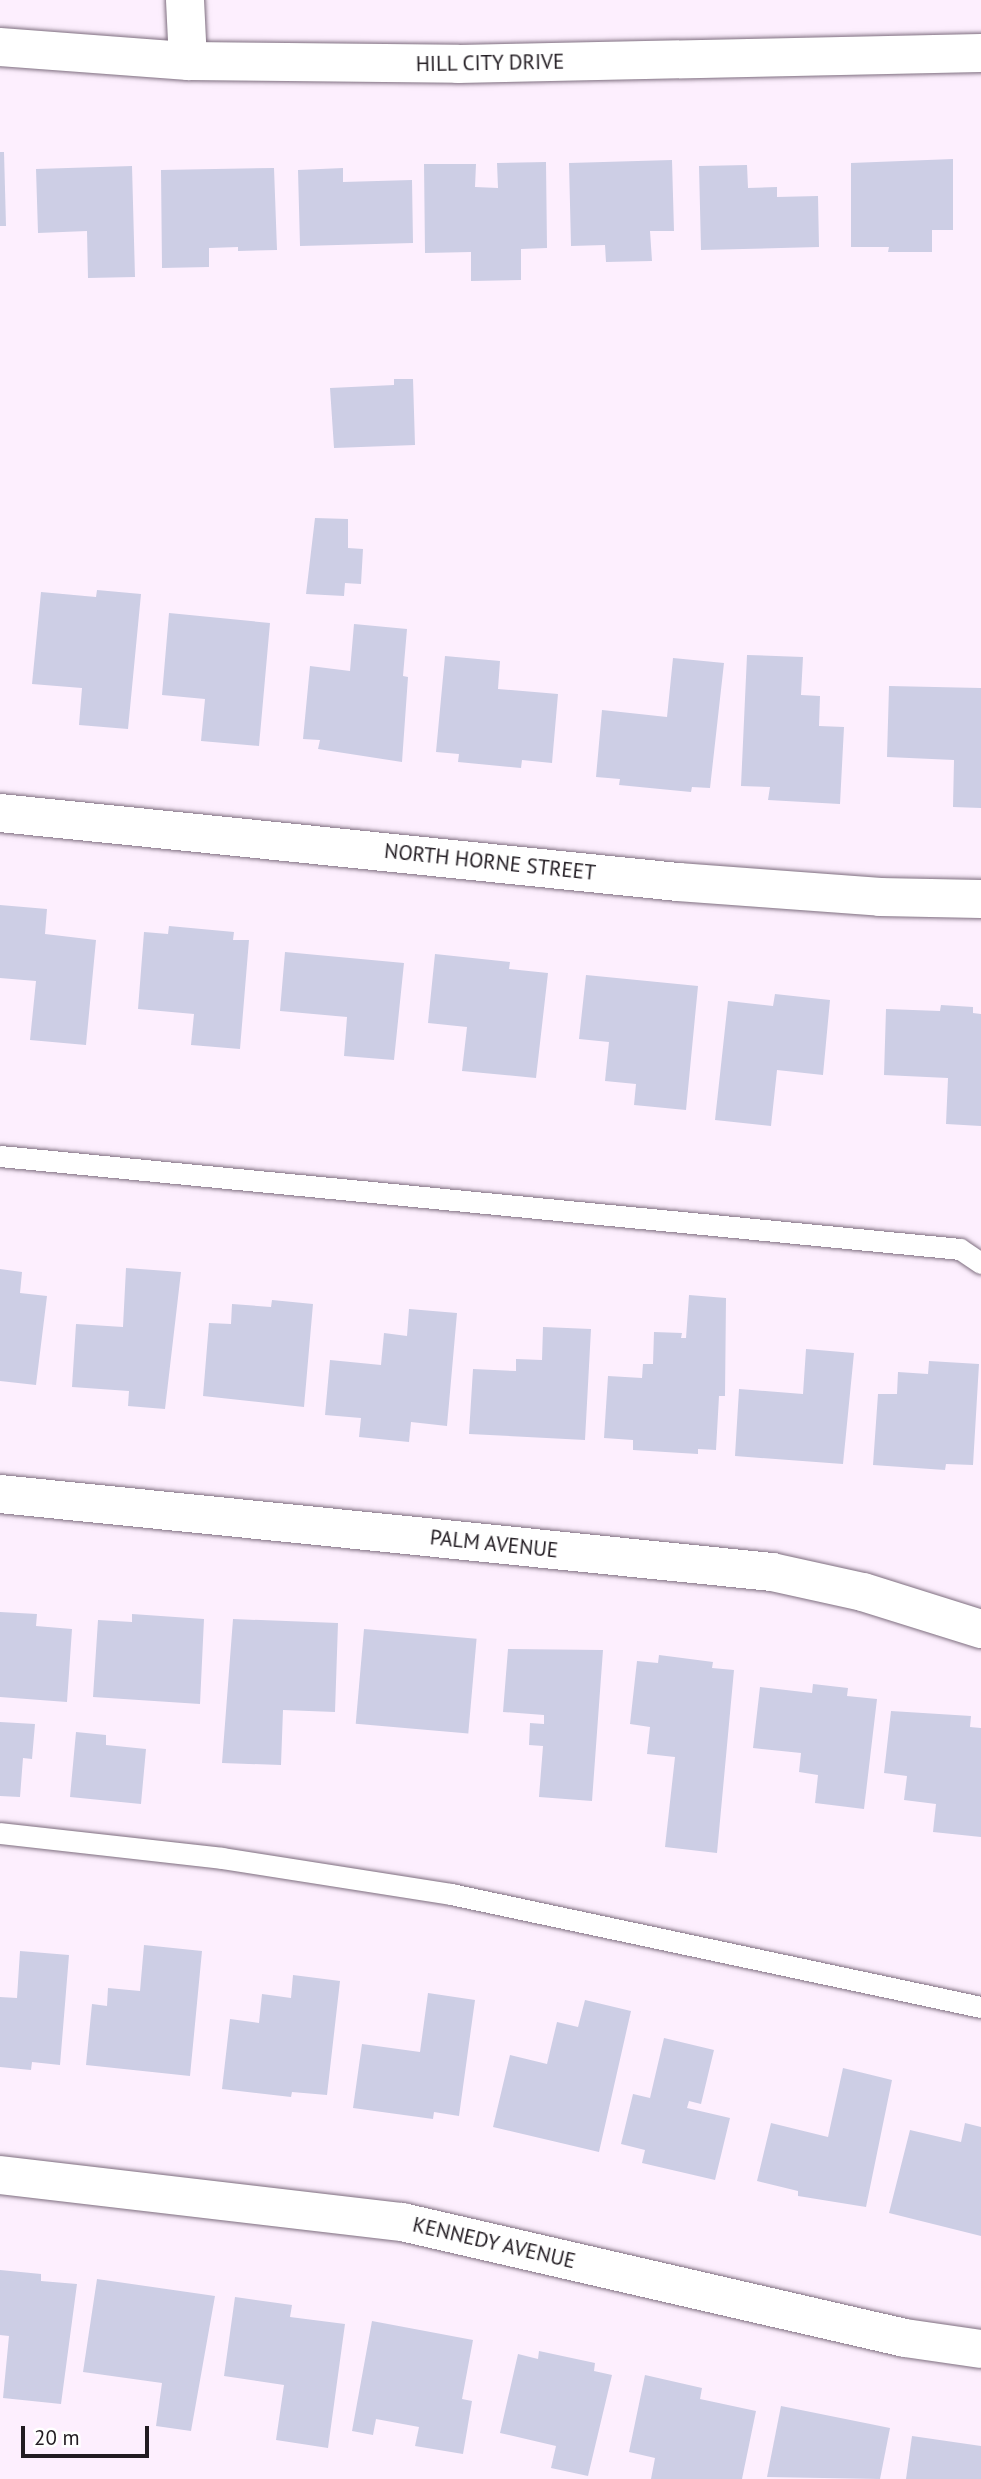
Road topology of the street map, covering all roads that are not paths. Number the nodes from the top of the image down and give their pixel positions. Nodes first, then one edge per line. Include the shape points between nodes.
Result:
1 (185, 0) edge
2 (0, 47) edge
3 (981, 53) edge
4 (188, 61) junction
5 (0, 813) edge
6 (981, 899) edge
7 (0, 1156) edge
8 (981, 1263) edge
9 (0, 1494) edge
10 (981, 1629) edge
11 (0, 1833) edge
12 (981, 2007) edge
13 (0, 2175) edge
14 (981, 2349) edge

1 - 4 street
2 - 4 street, HILL CITY DRIVE
3 - 4 street, HILL CITY DRIVE via 458,64
5 - 6 street, NORTH HORNE STREET via 678,882 880,897
7 - 8 lane via 960,1249
9 - 10 street, PALM AVENUE via 772,1572 863,1591
11 - 12 lane via 222,1858 451,1894
13 - 14 street, KENNEDY AVENUE via 402,2222 905,2338

